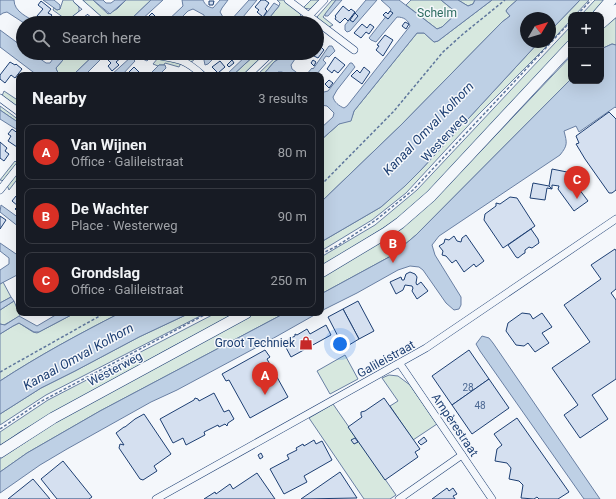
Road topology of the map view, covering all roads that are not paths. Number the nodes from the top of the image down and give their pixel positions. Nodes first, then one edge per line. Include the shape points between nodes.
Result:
1 (77, 0) edge
2 (288, 0) edge
3 (324, 0) edge
4 (611, 0) edge
5 (87, 10) junction
6 (616, 10) edge
7 (601, 12) edge
8 (79, 16) edge
9 (94, 16) edge
10 (309, 16) joint
11 (604, 20) edge
12 (324, 27) edge
13 (569, 48) edge
14 (354, 50) dead end
15 (568, 51) edge
16 (560, 58) junction
17 (180, 60) edge
18 (263, 60) edge
19 (199, 72) edge
20 (251, 72) edge
21 (0, 98) edge
22 (16, 110) edge
23 (16, 170) edge
24 (0, 190) edge
25 (616, 219) edge
26 (324, 270) edge
27 (241, 316) edge
28 (400, 364) junction
29 (0, 452) edge
30 (462, 455) junction
31 (156, 499) edge
32 (399, 499) edge
33 (492, 499) edge

1 - 5 street
2 - 10 street
3 - 10 street
4 - 7 main road
5 - 8 street
5 - 9 street
6 - 11 main road
12 - 14 street
13 - 16 main road
15 - 16 main road
16 - 26 main road via 422,205 386,233
17 - 19 street
18 - 20 street
21 - 22 street
23 - 24 street
25 - 28 street, Galileistraat
27 - 29 main road, Westerweg via 54,418
28 - 30 street, Ampèrestraat
28 - 31 street, Galileistraat
30 - 32 street
30 - 33 street, Ampèrestraat

